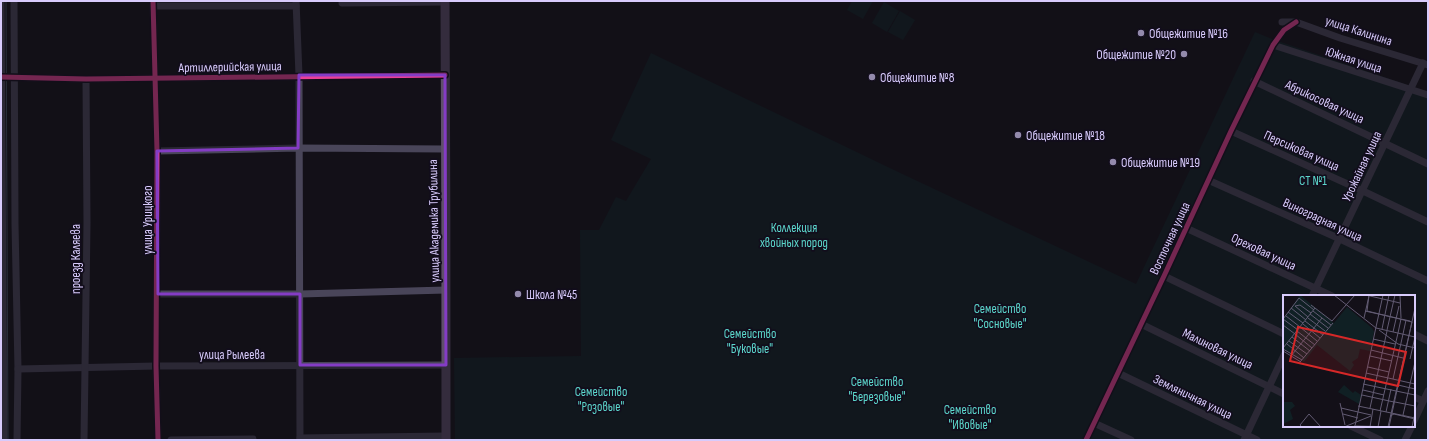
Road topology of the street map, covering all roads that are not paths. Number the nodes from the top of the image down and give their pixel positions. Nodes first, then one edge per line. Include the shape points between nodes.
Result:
1 (1, 1) edge
2 (14, 1) edge
3 (444, 2) edge
4 (153, 3) edge
5 (296, 3) edge
6 (342, 3) dead end
7 (1, 10) edge
8 (1282, 22) dead end
9 (1296, 22) junction
10 (1272, 45) junction
11 (1426, 64) edge
12 (445, 75) junction
13 (299, 76) junction
14 (1, 77) edge
15 (14, 77) junction
16 (86, 78) junction
17 (156, 78) junction
18 (1254, 81) junction
19 (1410, 90) junction
20 (1428, 95) edge
21 (1231, 131) junction
22 (1385, 143) junction
23 (298, 148) junction
24 (445, 148) junction
25 (158, 150) junction
26 (1428, 164) edge
27 (1208, 180) junction
28 (1363, 191) junction
29 (1428, 222) edge
30 (1186, 228) junction
31 (1340, 239) junction
32 (1164, 276) junction
33 (1428, 281) edge
34 (1316, 289) junction
35 (446, 290) junction
36 (158, 294) junction
37 (300, 294) junction
38 (1313, 295) edge
39 (1330, 295) edge
40 (2, 299) edge
41 (1141, 324) junction
42 (1283, 334) edge
43 (1415, 334) edge
44 (1428, 341) edge
45 (1283, 357) edge
46 (446, 364) junction
47 (156, 366) junction
48 (300, 366) junction
49 (86, 368) junction
50 (18, 369) junction
51 (2, 373) edge
52 (1118, 373) junction
53 (1269, 386) junction
54 (1428, 391) edge
55 (1283, 393) edge
56 (1415, 398) edge
57 (1424, 406) edge
58 (1415, 420) edge
59 (1094, 423) junction
60 (1353, 427) edge
61 (1412, 427) edge
62 (446, 438) edge
63 (1245, 438) edge
64 (253, 439) dead end
65 (300, 439) edge
66 (4, 440) edge
67 (17, 440) edge
68 (84, 440) edge
69 (158, 440) edge
70 (171, 440) edge
71 (1086, 440) edge
72 (1131, 440) edge
73 (1257, 440) edge
74 (1380, 440) edge
75 (1405, 440) edge

1 - 7 street
2 - 15 street
3 - 6 street, улица Академика Трубилина
3 - 12 main road, улица Академика Трубилина
4 - 5 street, улица Урицкого
4 - 17 street, улица Урицкого
5 - 13 street
7 - 14 street
8 - 9 street, улица Калинина
9 - 10 street, Восточная улица via 1284,30
9 - 11 street, улица Калинина
10 - 18 street, Восточная улица
10 - 19 street, Южная улица
11 - 19 street, Урожайная улица
12 - 13 street, Артиллерийская улица
12 - 24 main road, улица Академика Трубилина
13 - 17 street, Артиллерийская улица
13 - 23 street
14 - 15 street, Артиллерийская улица
14 - 40 street
15 - 16 street, Артиллерийская улица
15 - 50 street
16 - 17 street, Артиллерийская улица
16 - 49 street, проезд Каляева
17 - 25 street, улица Урицкого
18 - 21 street, Восточная улица
18 - 22 street, Абрикосовая улица
19 - 20 street, Южная улица
19 - 22 street, Урожайная улица
21 - 27 street, Восточная улица
21 - 28 street, Персиковая улица
22 - 26 street, Абрикосовая улица
22 - 28 street, Урожайная улица
23 - 24 street
23 - 25 street
23 - 37 street
24 - 35 main road, улица Академика Трубилина
25 - 36 street, улица Урицкого
27 - 30 street, Восточная улица
27 - 31 street, Виноградная улица
28 - 29 street, Персиковая улица
28 - 31 street, Урожайная улица
30 - 32 street, Восточная улица
30 - 34 street, Ореховая улица
31 - 33 street, Виноградная улица
31 - 34 street, Урожайная улица
32 - 41 street, Восточная улица
32 - 42 street
34 - 38 street, Урожайная улица
34 - 39 street, Ореховая улица
35 - 37 street
35 - 46 main road, улица Академика Трубилина
36 - 37 street
36 - 47 street, улица Урицкого
37 - 48 street
40 - 51 street
41 - 52 street, Восточная улица
41 - 53 street, Малиновая улица
43 - 44 street
45 - 53 street
46 - 48 street, улица Рылеева
46 - 62 main road, улица Академика Трубилина
47 - 48 street, улица Рылеева
47 - 49 street, улица Рылеева
47 - 69 street, улица Урицкого
48 - 65 street
49 - 50 street, улица Рылеева
49 - 68 street, проезд Каляева
50 - 67 street
51 - 66 street
52 - 59 street, Восточная улица
52 - 63 street, Земляничная улица
53 - 55 street, Малиновая улица
53 - 63 street
54 - 57 street
56 - 57 street
57 - 58 street
59 - 71 street, Восточная улица
59 - 72 street
60 - 74 street
61 - 75 street
62 - 65 street
63 - 73 street, Земляничная улица
64 - 70 street

